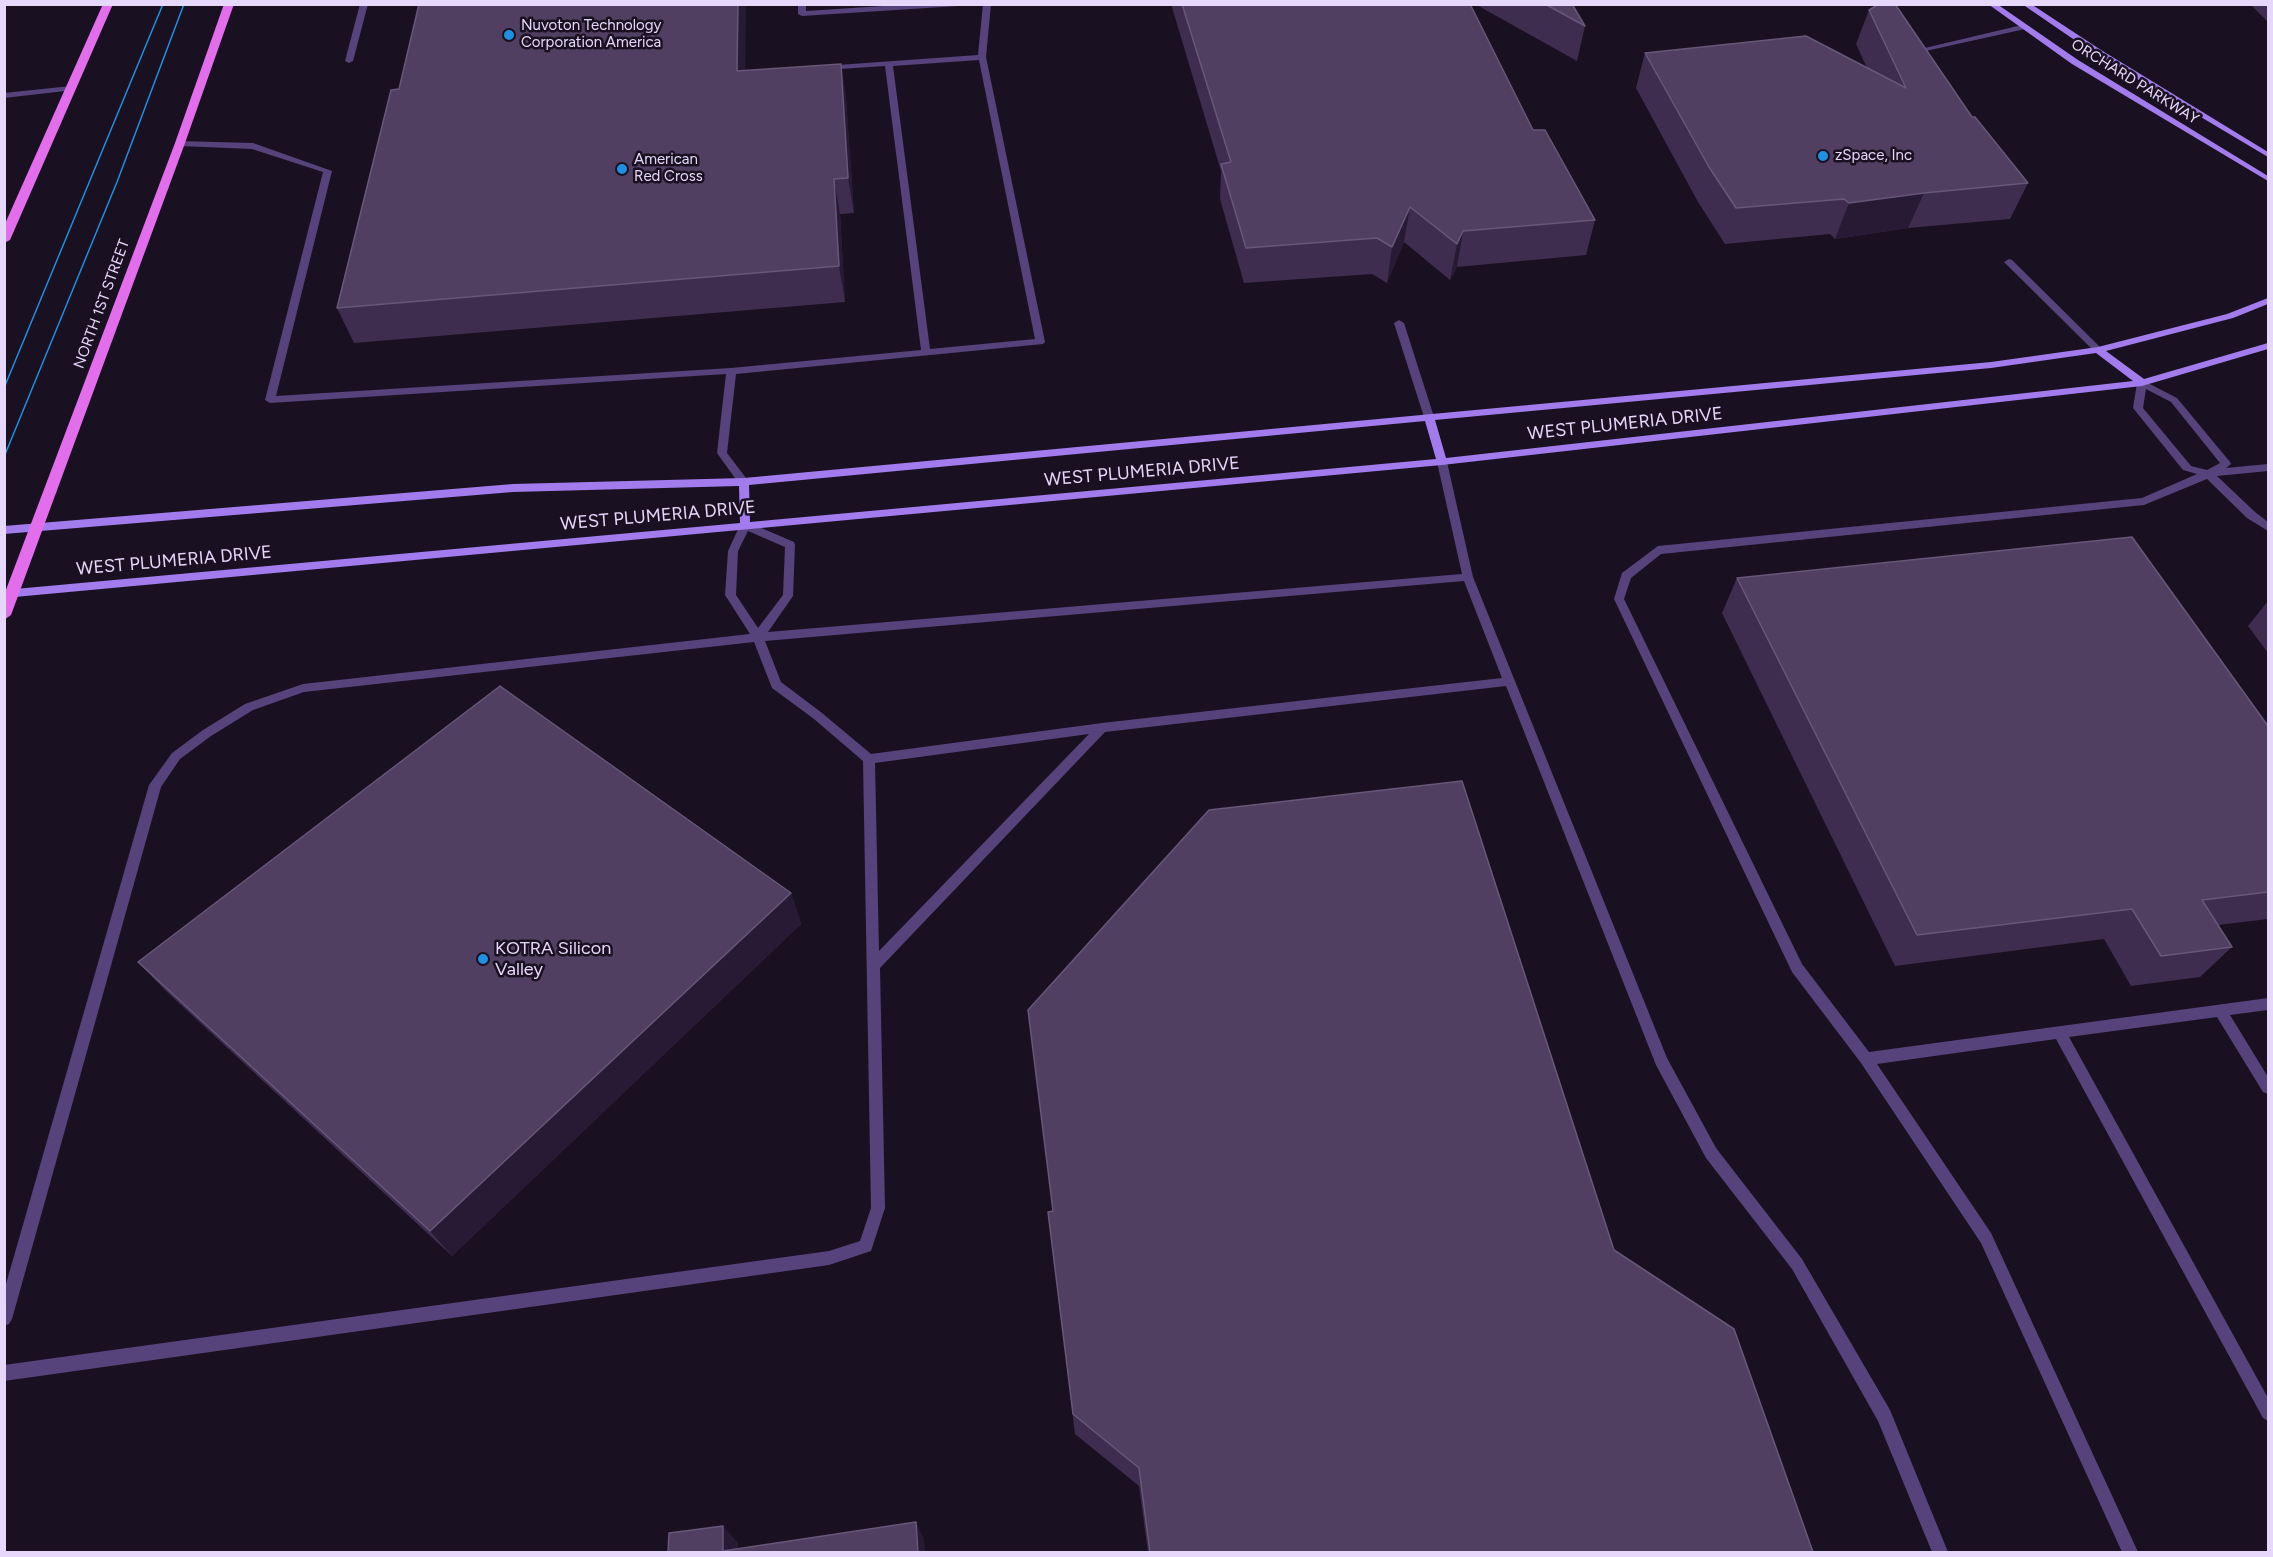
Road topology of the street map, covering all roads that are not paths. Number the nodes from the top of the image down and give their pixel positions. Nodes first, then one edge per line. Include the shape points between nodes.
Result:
1 (108, 4) edge
2 (229, 4) edge
3 (364, 4) edge
4 (802, 4) edge
5 (958, 4) edge
6 (987, 4) edge
7 (1990, 4) edge
8 (2025, 4) edge
9 (2050, 22) junction
10 (2022, 27) junction
11 (1901, 45) edge
12 (982, 57) junction
13 (349, 61) dead end
14 (889, 64) junction
15 (811, 69) edge
16 (72, 88) junction
17 (4, 96) edge
18 (180, 143) junction
19 (2268, 155) edge
20 (2268, 179) edge
21 (4, 240) edge
22 (2009, 262) dead end
23 (2268, 301) edge
24 (1399, 323) dead end
25 (2268, 346) edge
26 (2098, 350) junction
27 (926, 352) junction
28 (731, 370) junction
29 (2142, 383) junction
30 (1429, 417) junction
31 (1442, 462) junction
32 (2268, 467) edge
33 (2208, 474) junction
34 (744, 482) junction
35 (745, 525) junction
36 (2268, 526) edge
37 (37, 527) junction
38 (4, 530) edge
39 (1468, 577) junction
40 (9, 594) edge
41 (4, 615) edge
42 (758, 637) junction
43 (1510, 681) junction
44 (1102, 728) junction
45 (869, 759) junction
46 (873, 966) junction
47 (2268, 1004) edge
48 (2220, 1010) junction
49 (2061, 1033) junction
50 (1866, 1059) junction
51 (2268, 1088) edge
52 (4, 1319) edge
53 (4, 1373) edge
54 (2268, 1413) edge
55 (1940, 1552) edge
56 (2130, 1552) edge

1 - 16 main road
2 - 18 main road, NORTH 1ST STREET
3 - 13 lane
4 - 5 lane via 802,14
6 - 12 lane
7 - 10 street, ORCHARD PARKWAY
8 - 9 street, ORCHARD PARKWAY
9 - 10 street
9 - 19 street, ORCHARD PARKWAY
10 - 11 lane via 1909,52
10 - 20 street, ORCHARD PARKWAY
12 - 14 lane
12 - 27 lane via 1040,342
14 - 15 lane
14 - 27 lane
16 - 17 lane
16 - 21 main road
18 - 28 lane via 253,146 328,171 270,400
18 - 37 main road, NORTH 1ST STREET
22 - 26 lane
23 - 26 street, WEST PLUMERIA DRIVE
24 - 30 lane
25 - 29 street, WEST PLUMERIA DRIVE
26 - 29 street
26 - 30 street, WEST PLUMERIA DRIVE via 1991,365
27 - 28 lane
28 - 34 lane via 722,453
29 - 31 street, WEST PLUMERIA DRIVE
29 - 33 lane via 2138,408 2187,468
29 - 33 lane via 2174,400 2226,464
30 - 31 street
30 - 34 street, WEST PLUMERIA DRIVE
31 - 35 street, WEST PLUMERIA DRIVE
31 - 39 lane
32 - 33 lane
33 - 36 lane
33 - 50 lane via 2144,501 1658,550 1626,576 1619,599 1797,968
34 - 35 street
34 - 37 street, WEST PLUMERIA DRIVE via 513,488
35 - 40 street, WEST PLUMERIA DRIVE
35 - 42 lane via 733,551 730,595
35 - 42 lane via 790,545 788,596
37 - 38 street, WEST PLUMERIA DRIVE
37 - 40 main road, NORTH 1ST STREET
39 - 42 lane
39 - 43 lane
40 - 41 main road, NORTH 1ST STREET
42 - 45 lane via 776,685
42 - 52 lane via 303,688 249,707 176,756 155,784
43 - 44 lane
43 - 55 lane via 1661,1061 1712,1153 1797,1264 1878,1406
44 - 45 lane
44 - 46 lane
45 - 46 lane
46 - 53 lane via 878,1208 866,1246 829,1258
47 - 48 lane
48 - 49 lane
48 - 51 lane
49 - 50 lane
49 - 54 lane
50 - 56 lane via 1986,1238

